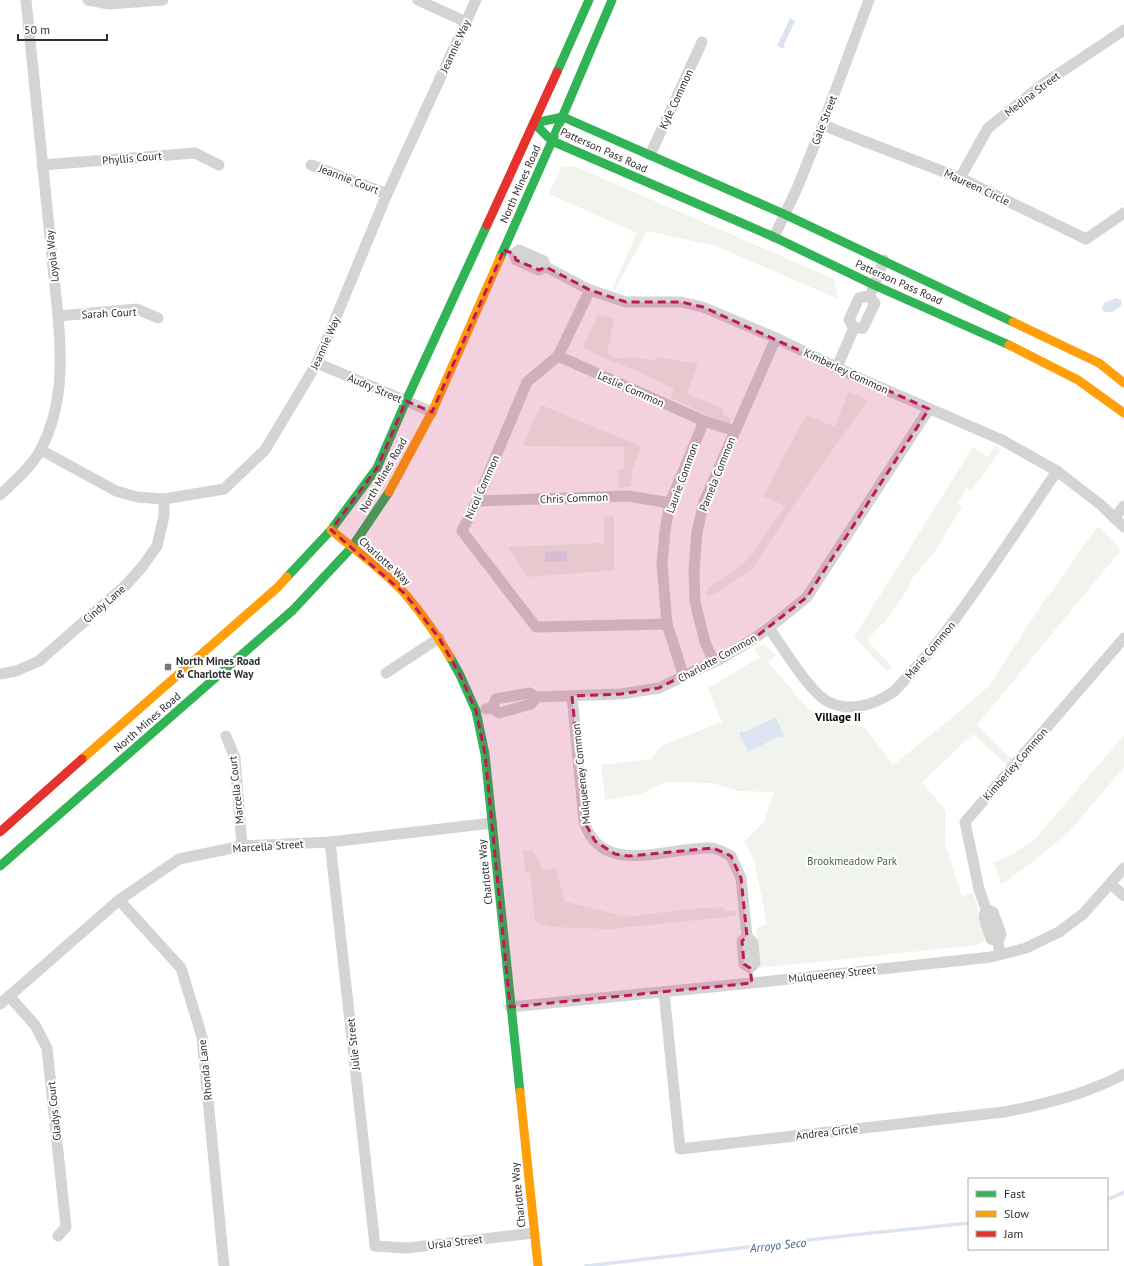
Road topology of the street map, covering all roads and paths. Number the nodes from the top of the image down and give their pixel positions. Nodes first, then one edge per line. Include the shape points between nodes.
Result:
1 (26, 0) edge
2 (88, 0) edge
3 (163, 0) edge
4 (418, 0) edge
5 (476, 0) edge
6 (589, 0) edge
7 (612, 0) edge
8 (869, 0) edge
9 (466, 22) junction
10 (1124, 30) edge
11 (702, 42) dead end
12 (563, 116) junction
13 (534, 123) junction
14 (823, 124) junction
15 (552, 141) junction
16 (650, 155) junction
17 (42, 165) junction
18 (219, 165) dead end
19 (311, 165) dead end
20 (960, 178) junction
21 (387, 194) junction
22 (1124, 213) edge
23 (784, 214) junction
24 (774, 237) junction
25 (509, 252) junction
26 (884, 260) junction
27 (874, 285) junction
28 (590, 290) junction
29 (869, 296) junction
30 (58, 316) junction
31 (158, 318) dead end
32 (854, 328) junction
33 (776, 338) junction
34 (558, 356) junction
35 (317, 363) junction
36 (837, 367) junction
37 (1124, 383) edge
38 (406, 401) junction
39 (929, 409) junction
40 (432, 412) junction
41 (1124, 413) edge
42 (704, 421) junction
43 (735, 431) junction
44 (41, 450) junction
45 (1057, 471) junction
46 (0, 494) edge
47 (164, 499) junction
48 (477, 501) junction
49 (670, 503) junction
50 (1124, 506) edge
51 (1114, 518) junction
52 (1124, 528) edge
53 (331, 530) junction
54 (352, 547) junction
55 (667, 624) junction
56 (769, 628) junction
57 (439, 638) junction
58 (1124, 638) edge
59 (714, 662) junction
60 (386, 672) dead end
61 (0, 674) edge
62 (684, 676) junction
63 (572, 696) junction
64 (476, 711) junction
65 (226, 736) dead end
66 (492, 823) junction
67 (0, 832) edge
68 (330, 842) junction
69 (242, 846) junction
70 (0, 866) edge
71 (1124, 868) edge
72 (1110, 884) junction
73 (1124, 896) edge
74 (119, 900) junction
75 (1000, 955) junction
76 (752, 983) junction
77 (664, 992) junction
78 (8, 996) junction
79 (0, 1004) edge
80 (510, 1007) junction
81 (1124, 1074) edge
82 (534, 1233) junction
83 (58, 1236) dead end
84 (375, 1246) joint
85 (224, 1266) edge
86 (538, 1266) edge

1 - 17 street, Loyola Way
2 - 3 street via 109,4
4 - 9 street
5 - 9 street, Jeannie Way
6 - 13 main road, North Mines Road
7 - 12 main road, North Mines Road
8 - 14 street, Gale Street
9 - 21 street, Jeannie Way
10 - 20 street, Medina Street via 1043,84 988,128
11 - 16 street, Kyle Common
12 - 13 main road, Patterson Pass Road
12 - 15 main road, North Mines Road
12 - 16 main road, Patterson Pass Road
13 - 15 main road, Patterson Pass Road
13 - 38 main road, North Mines Road
14 - 20 street, Maureen Circle
14 - 23 street, Gale Street
15 - 24 main road, Patterson Pass Road
15 - 25 main road, North Mines Road
16 - 23 main road, Patterson Pass Road
17 - 18 street, Phyllis Court via 196,153
17 - 30 street, Loyola Way
19 - 21 street, Jeannie Court
20 - 22 street, Maureen Circle via 1086,239
21 - 35 street, Jeannie Way
23 - 24 street, Gale Street
23 - 26 main road, Patterson Pass Road
24 - 27 main road, Patterson Pass Road
25 - 28 street, Kimberley Common via 519,250 544,261 546,267
25 - 40 main road, North Mines Road
26 - 27 street
26 - 37 main road, Patterson Pass Road via 1099,363
27 - 29 street
27 - 41 main road, Patterson Pass Road via 1024,351 1078,380
28 - 33 street, Kimberley Common via 626,302 682,302 703,306
28 - 34 street, Nicol Common
29 - 32 street via 859,298 849,320
29 - 32 street via 875,303 863,328
30 - 31 street, Sarah Court via 137,309
30 - 44 street, Loyola Way via 60,384 55,413
32 - 36 street
33 - 36 street, Kimberley Common
33 - 43 street, Pamela Common
34 - 42 street, Leslie Common
34 - 48 street, Nicol Common via 527,382
35 - 38 street, Audry Street
35 - 47 street, Jeannie Way via 266,450 224,489
36 - 39 street, Kimberley Common
38 - 40 street, Audry Street
38 - 53 main road, North Mines Road via 377,468
39 - 45 street, Kimberley Common via 1002,440
39 - 56 street, Charlotte Common via 807,597
40 - 54 main road, North Mines Road via 391,489
42 - 43 street, Leslie Common
42 - 49 street, Laurie Common
43 - 59 street, Pamela Common via 704,502 697,532 695,602 705,642
44 - 46 street, Loyola Way via 17,479
44 - 47 street, Jeannie Way via 116,491 137,497
45 - 51 street, Kimberley Common
45 - 56 street, Marie Common via 976,591 930,653 894,691 878,701 851,707 827,701 809,684
47 - 61 street, Cindy Lane via 164,516 157,546 126,585 39,661 16,671
48 - 49 street, Chris Common via 628,496
48 - 55 street, Nicol Common via 462,531 536,627
49 - 55 street, Laurie Common via 662,564
50 - 51 street
51 - 52 street, Kimberley Common
53 - 54 main road, Charlotte Way
53 - 67 main road, North Mines Road via 278,587
54 - 57 main road, Charlotte Way via 405,594
54 - 70 main road, North Mines Road via 293,610
55 - 62 street, Laurie Common
56 - 59 street, Charlotte Common
57 - 60 street
57 - 64 main road, Charlotte Way via 460,675
58 - 75 street, Kimberley Common via 965,822 979,889 986,909 993,912 1001,934 998,941
59 - 62 street, Charlotte Common
62 - 63 street, Charlotte Common via 659,688 621,694
63 - 64 street, Charlotte Common via 537,697 529,693 496,700 492,708
63 - 76 street, Mulqueeney Common via 587,830 604,849 615,854 629,856 712,848 731,856 741,878 747,936 752,943 755,962 750,968
64 - 66 main road, Charlotte Way via 485,754
65 - 69 street, Marcella Court via 235,758
66 - 68 street, Marcella Street
66 - 80 main road, Charlotte Way
68 - 69 street, Marcella Street
68 - 84 street, Julie Street
69 - 74 street, Marcella Street via 179,859
71 - 72 street, Mulqueeney Street
72 - 73 street
72 - 75 street, Mulqueeney Street via 1083,914 1059,932 1026,948
74 - 78 street, Marcella Street
74 - 85 street, Rhonda Lane via 181,968 202,1037
75 - 76 street, Mulqueeney Street
76 - 77 street, Mulqueeney Street
77 - 80 street, Mulqueeney Street
77 - 81 street, Andrea Circle via 680,1149 1004,1112 1073,1096
78 - 79 street, Marcella Street
78 - 83 street, Gladys Court via 35,1025 47,1048 66,1227
80 - 82 main road, Charlotte Way
82 - 84 street, Ursla Street via 407,1248
82 - 86 main road, Charlotte Way

